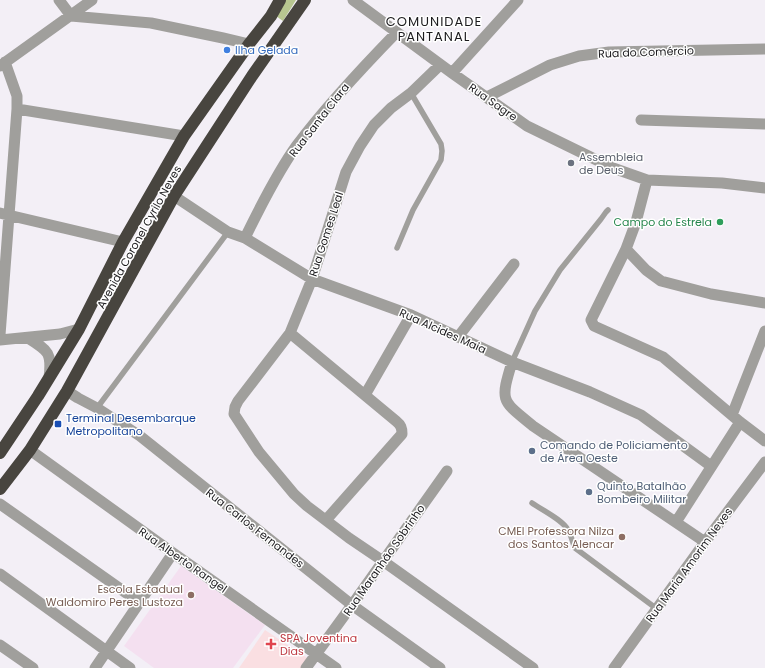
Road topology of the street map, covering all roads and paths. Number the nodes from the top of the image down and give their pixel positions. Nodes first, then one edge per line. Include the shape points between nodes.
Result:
1 (59, 0) edge
2 (92, 0) edge
3 (280, 0) edge
4 (305, 0) edge
5 (353, 0) edge
6 (518, 0) edge
7 (71, 16) junction
8 (396, 33) junction
9 (249, 44) junction
10 (765, 49) edge
11 (3, 64) edge
12 (440, 65) junction
13 (452, 74) junction
14 (411, 93) junction
15 (487, 97) junction
16 (17, 109) junction
17 (641, 120) dead end
18 (765, 124) edge
19 (184, 136) junction
20 (647, 180) junction
21 (765, 188) edge
22 (174, 196) junction
23 (608, 210) dead end
24 (4, 214) edge
25 (228, 232) junction
26 (245, 238) junction
27 (123, 242) junction
28 (397, 248) dead end
29 (626, 249) junction
30 (514, 264) dead end
31 (312, 279) junction
32 (765, 303) edge
33 (411, 315) junction
34 (79, 329) junction
35 (765, 331) edge
36 (290, 333) junction
37 (0, 335) edge
38 (458, 337) junction
39 (28, 338) junction
40 (0, 340) edge
41 (512, 362) junction
42 (49, 378) junction
43 (68, 391) junction
44 (365, 395) junction
45 (97, 408) junction
46 (736, 419) junction
47 (765, 441) edge
48 (30, 450) junction
49 (0, 453) edge
50 (765, 462) edge
51 (711, 466) junction
52 (447, 471) dead end
53 (0, 489) edge
54 (532, 503) dead end
55 (0, 504) edge
56 (326, 520) junction
57 (676, 522) junction
58 (705, 542) junction
59 (173, 553) junction
60 (383, 561) junction
61 (0, 574) edge
62 (139, 602) junction
63 (352, 605) junction
64 (657, 609) junction
65 (0, 645) edge
66 (107, 651) junction
67 (316, 653) junction
68 (33, 668) edge
69 (95, 668) edge
70 (130, 668) edge
71 (306, 668) edge
72 (336, 668) edge
73 (440, 668) edge
74 (532, 668) edge
75 (614, 668) edge

1 - 7 street
2 - 7 street
3 - 9 highway, Avenida Coronel Cyrilo Neves
4 - 22 highway, Avenida Coronel Cyrilo Neves
5 - 8 street, Rua Sagre
6 - 13 street
7 - 9 street via 151,22
7 - 11 street
8 - 12 street, Rua Sagre
8 - 26 street, Rua Santa Clara via 340,92 296,146
9 - 19 highway, Avenida Coronel Cyrilo Neves
10 - 15 street, Rua do Comércio via 609,52 579,56 550,66
11 - 16 street via 17,96
12 - 13 street, Rua Sagre
12 - 14 street, Rua Gomes Leal
13 - 15 street, Rua Sagre
14 - 28 lane via 441,144 442,151 441,160 413,210
14 - 31 street, Rua Gomes Leal via 391,108 374,126 349,166
15 - 20 street, Rua Sagre via 527,126 613,168
16 - 19 street
16 - 24 street
17 - 18 street
19 - 27 highway, Avenida Coronel Cyrilo Neves
20 - 21 street, Rua Sagre
20 - 29 street
22 - 25 street, Rua Alcides Maia
22 - 43 highway, Avenida Coronel Cyrilo Neves
23 - 41 lane via 560,270 535,311
24 - 27 street
24 - 37 street
25 - 26 street, Rua Alcides Maia
25 - 45 lane
26 - 31 street, Rua Alcides Maia
27 - 34 highway, Avenida Coronel Cyrilo Neves
29 - 32 street via 646,270 661,281 711,294
29 - 46 street via 594,315 594,326 664,357
30 - 38 street
31 - 33 street, Rua Alcides Maia
31 - 36 street, Rua Gomes Leal
33 - 38 street, Rua Alcides Maia
33 - 44 street
34 - 39 street
34 - 42 highway, Avenida Coronel Cyrilo Neves
35 - 46 street
36 - 44 street
36 - 56 street, Rua Gomes Leal via 238,401 234,411 236,418 260,452 294,494
38 - 41 street, Rua Alcides Maia
39 - 40 street
39 - 42 street via 44,347 48,354
41 - 51 street, Rua Alcides Maia via 641,415
41 - 57 street via 504,388 504,397 511,408 533,426
42 - 49 highway, Avenida Coronel Cyrilo Neves
43 - 45 street, Rua Carlos Fernandes
43 - 48 highway, Avenida Coronel Cyrilo Neves
44 - 56 street via 400,425 402,434
45 - 63 street, Rua Carlos Fernandes via 140,436
46 - 47 street
46 - 51 street
48 - 53 highway, Avenida Coronel Cyrilo Neves
48 - 59 street, Rua Alberto Rangel
50 - 58 street, Rua Maria Amorim Neves
51 - 57 street
52 - 60 street, Rua Maranhão Sobrinho
54 - 64 lane via 564,524 569,530 575,548
55 - 62 street
56 - 60 street
57 - 58 street
58 - 64 street, Rua Maria Amorim Neves
59 - 62 street
59 - 67 street, Rua Alberto Rangel
60 - 63 street, Rua Maranhão Sobrinho
60 - 74 street
61 - 66 street
62 - 66 street
63 - 67 street, Rua Maranhão Sobrinho
63 - 73 street, Rua Carlos Fernandes
64 - 75 street, Rua Maria Amorim Neves
65 - 68 street
66 - 69 street
66 - 70 street
67 - 71 street, Rua Maranhão Sobrinho
67 - 72 street, Rua Alberto Rangel

